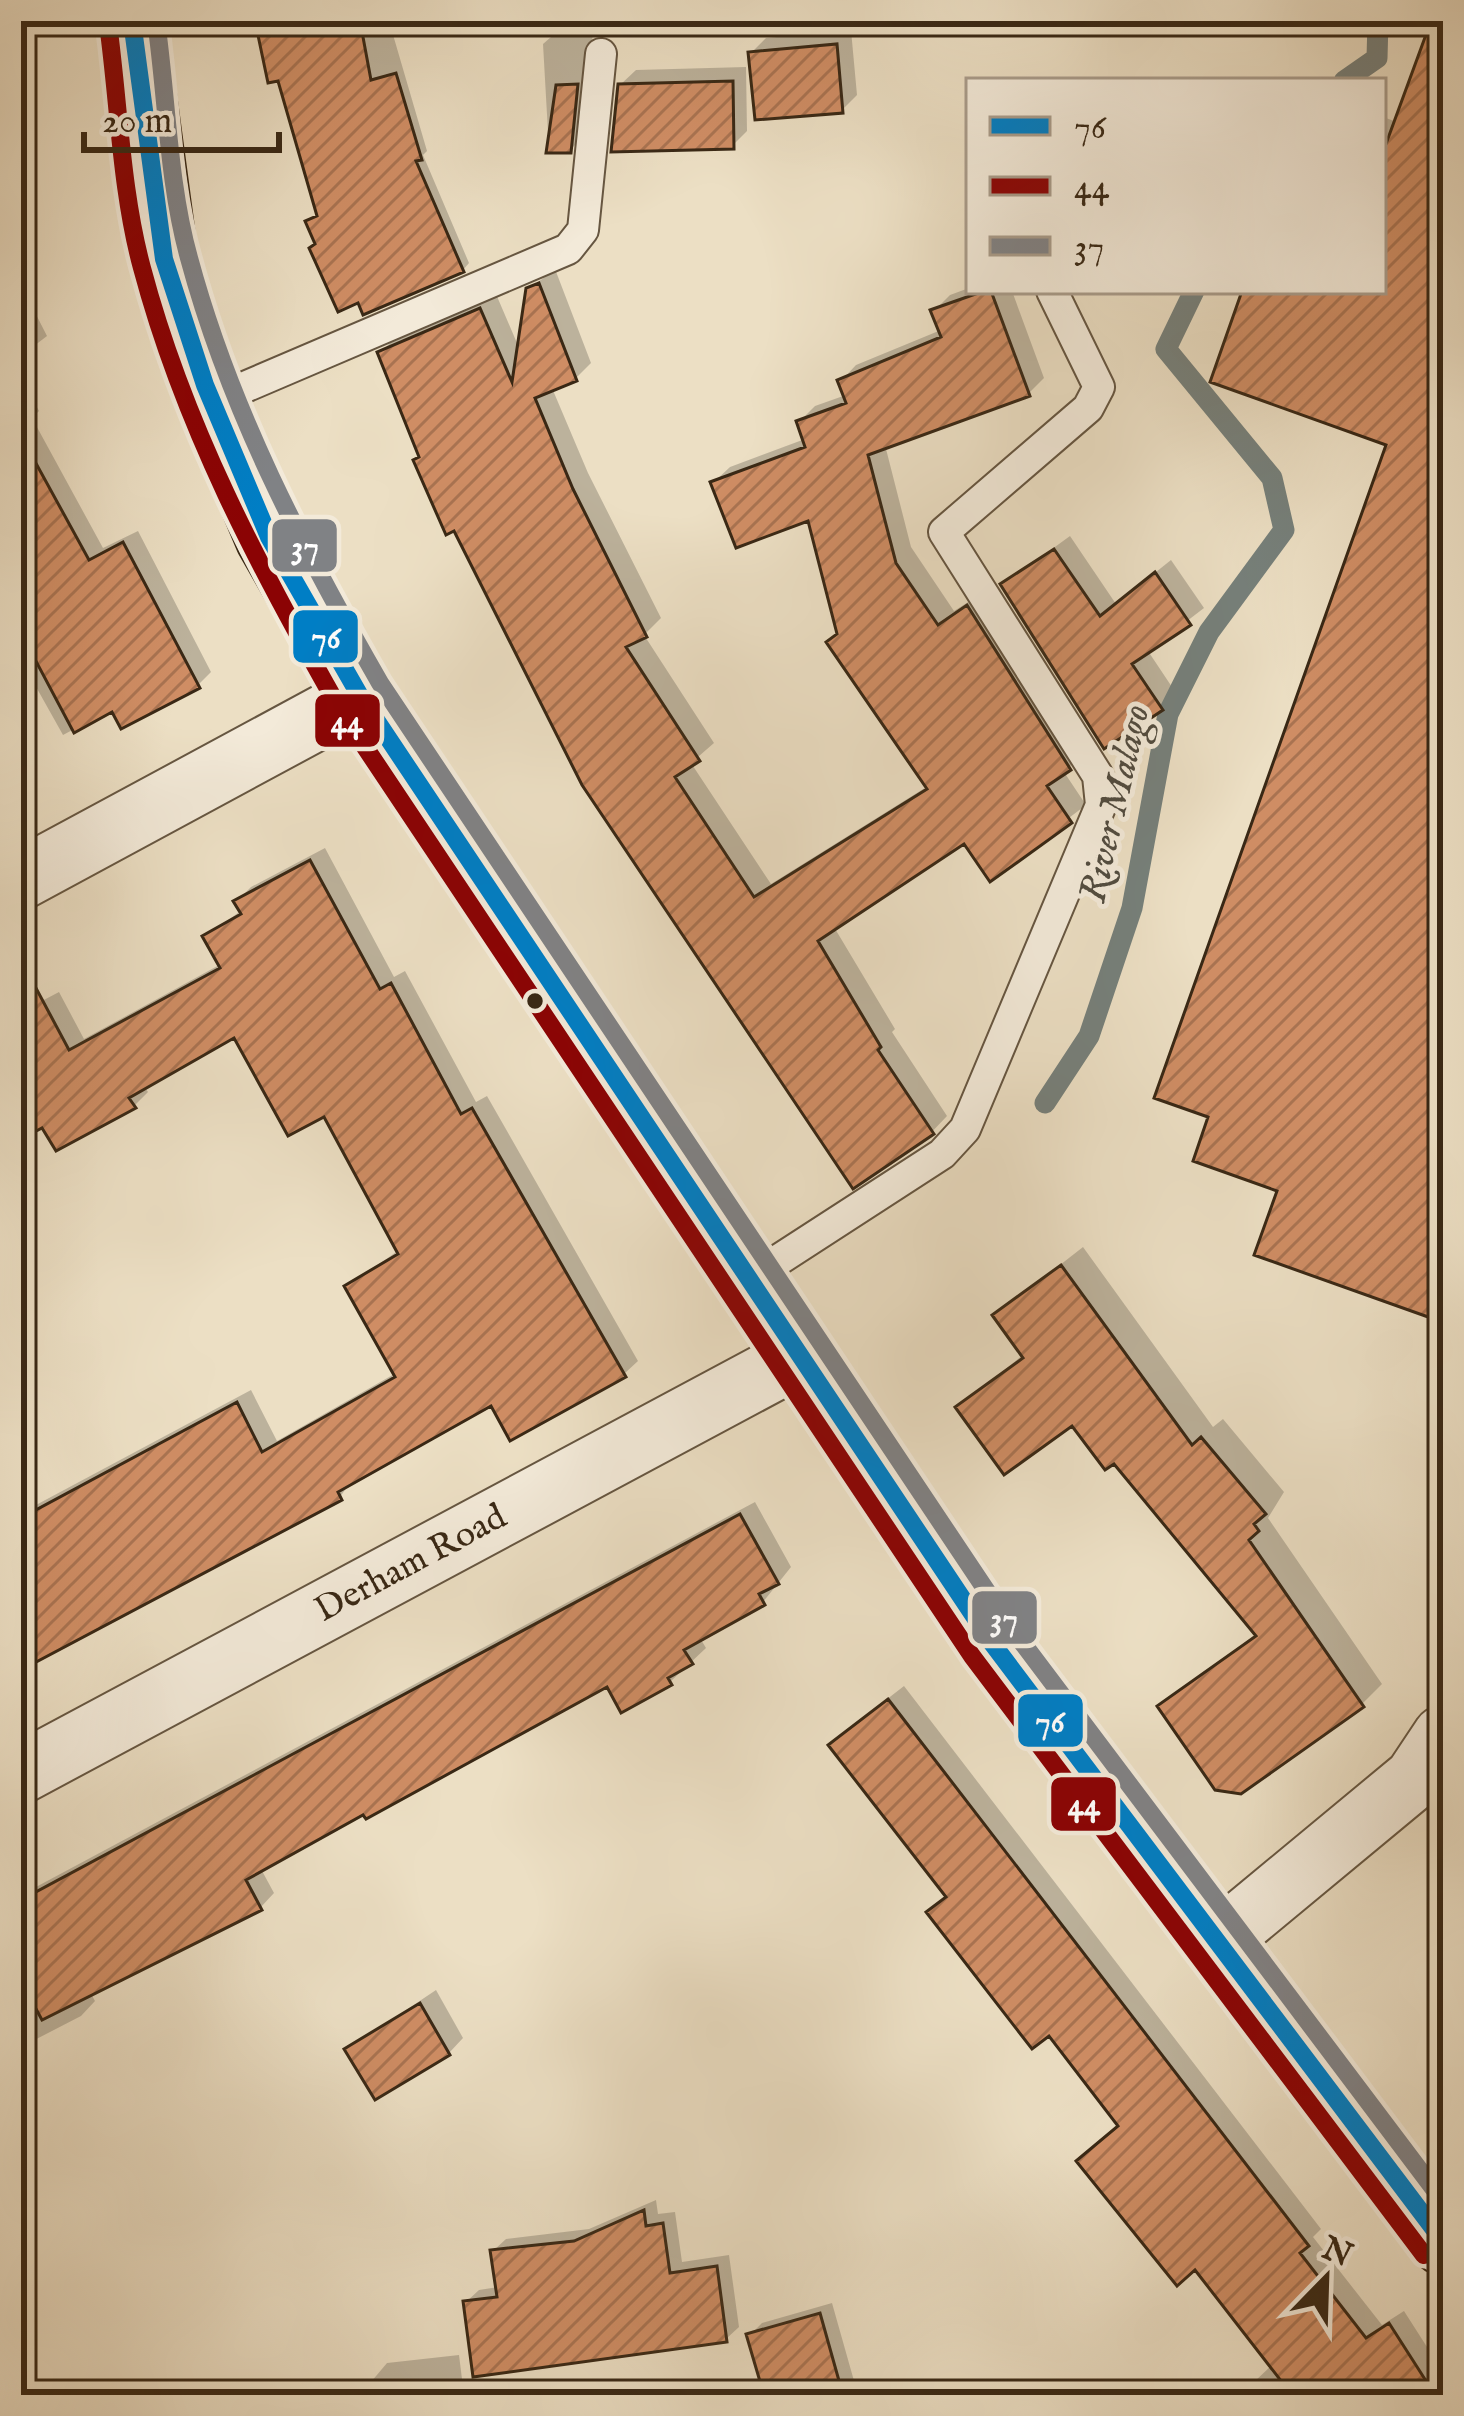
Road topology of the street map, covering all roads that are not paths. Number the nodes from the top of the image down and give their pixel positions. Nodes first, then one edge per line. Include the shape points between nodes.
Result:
1 (132, 21) edge
2 (601, 54) dead end
3 (1053, 294) edge
4 (212, 401) junction
5 (360, 695) junction
6 (21, 879) edge
7 (749, 1279) junction
8 (800, 1356) junction
9 (1443, 1736) edge
10 (21, 1772) edge
11 (1216, 1942) junction
12 (1443, 2241) edge

1 - 4 street via 164,259
2 - 4 lane via 583,230 568,249
3 - 7 lane via 1099,387 1088,408 944,532 1098,776 1101,805 965,1129 942,1154
4 - 5 street via 269,536
5 - 6 street
5 - 7 street
7 - 8 street
8 - 10 street, Derham Road
8 - 11 street via 992,1643
9 - 11 street via 1415,1778
11 - 12 street

